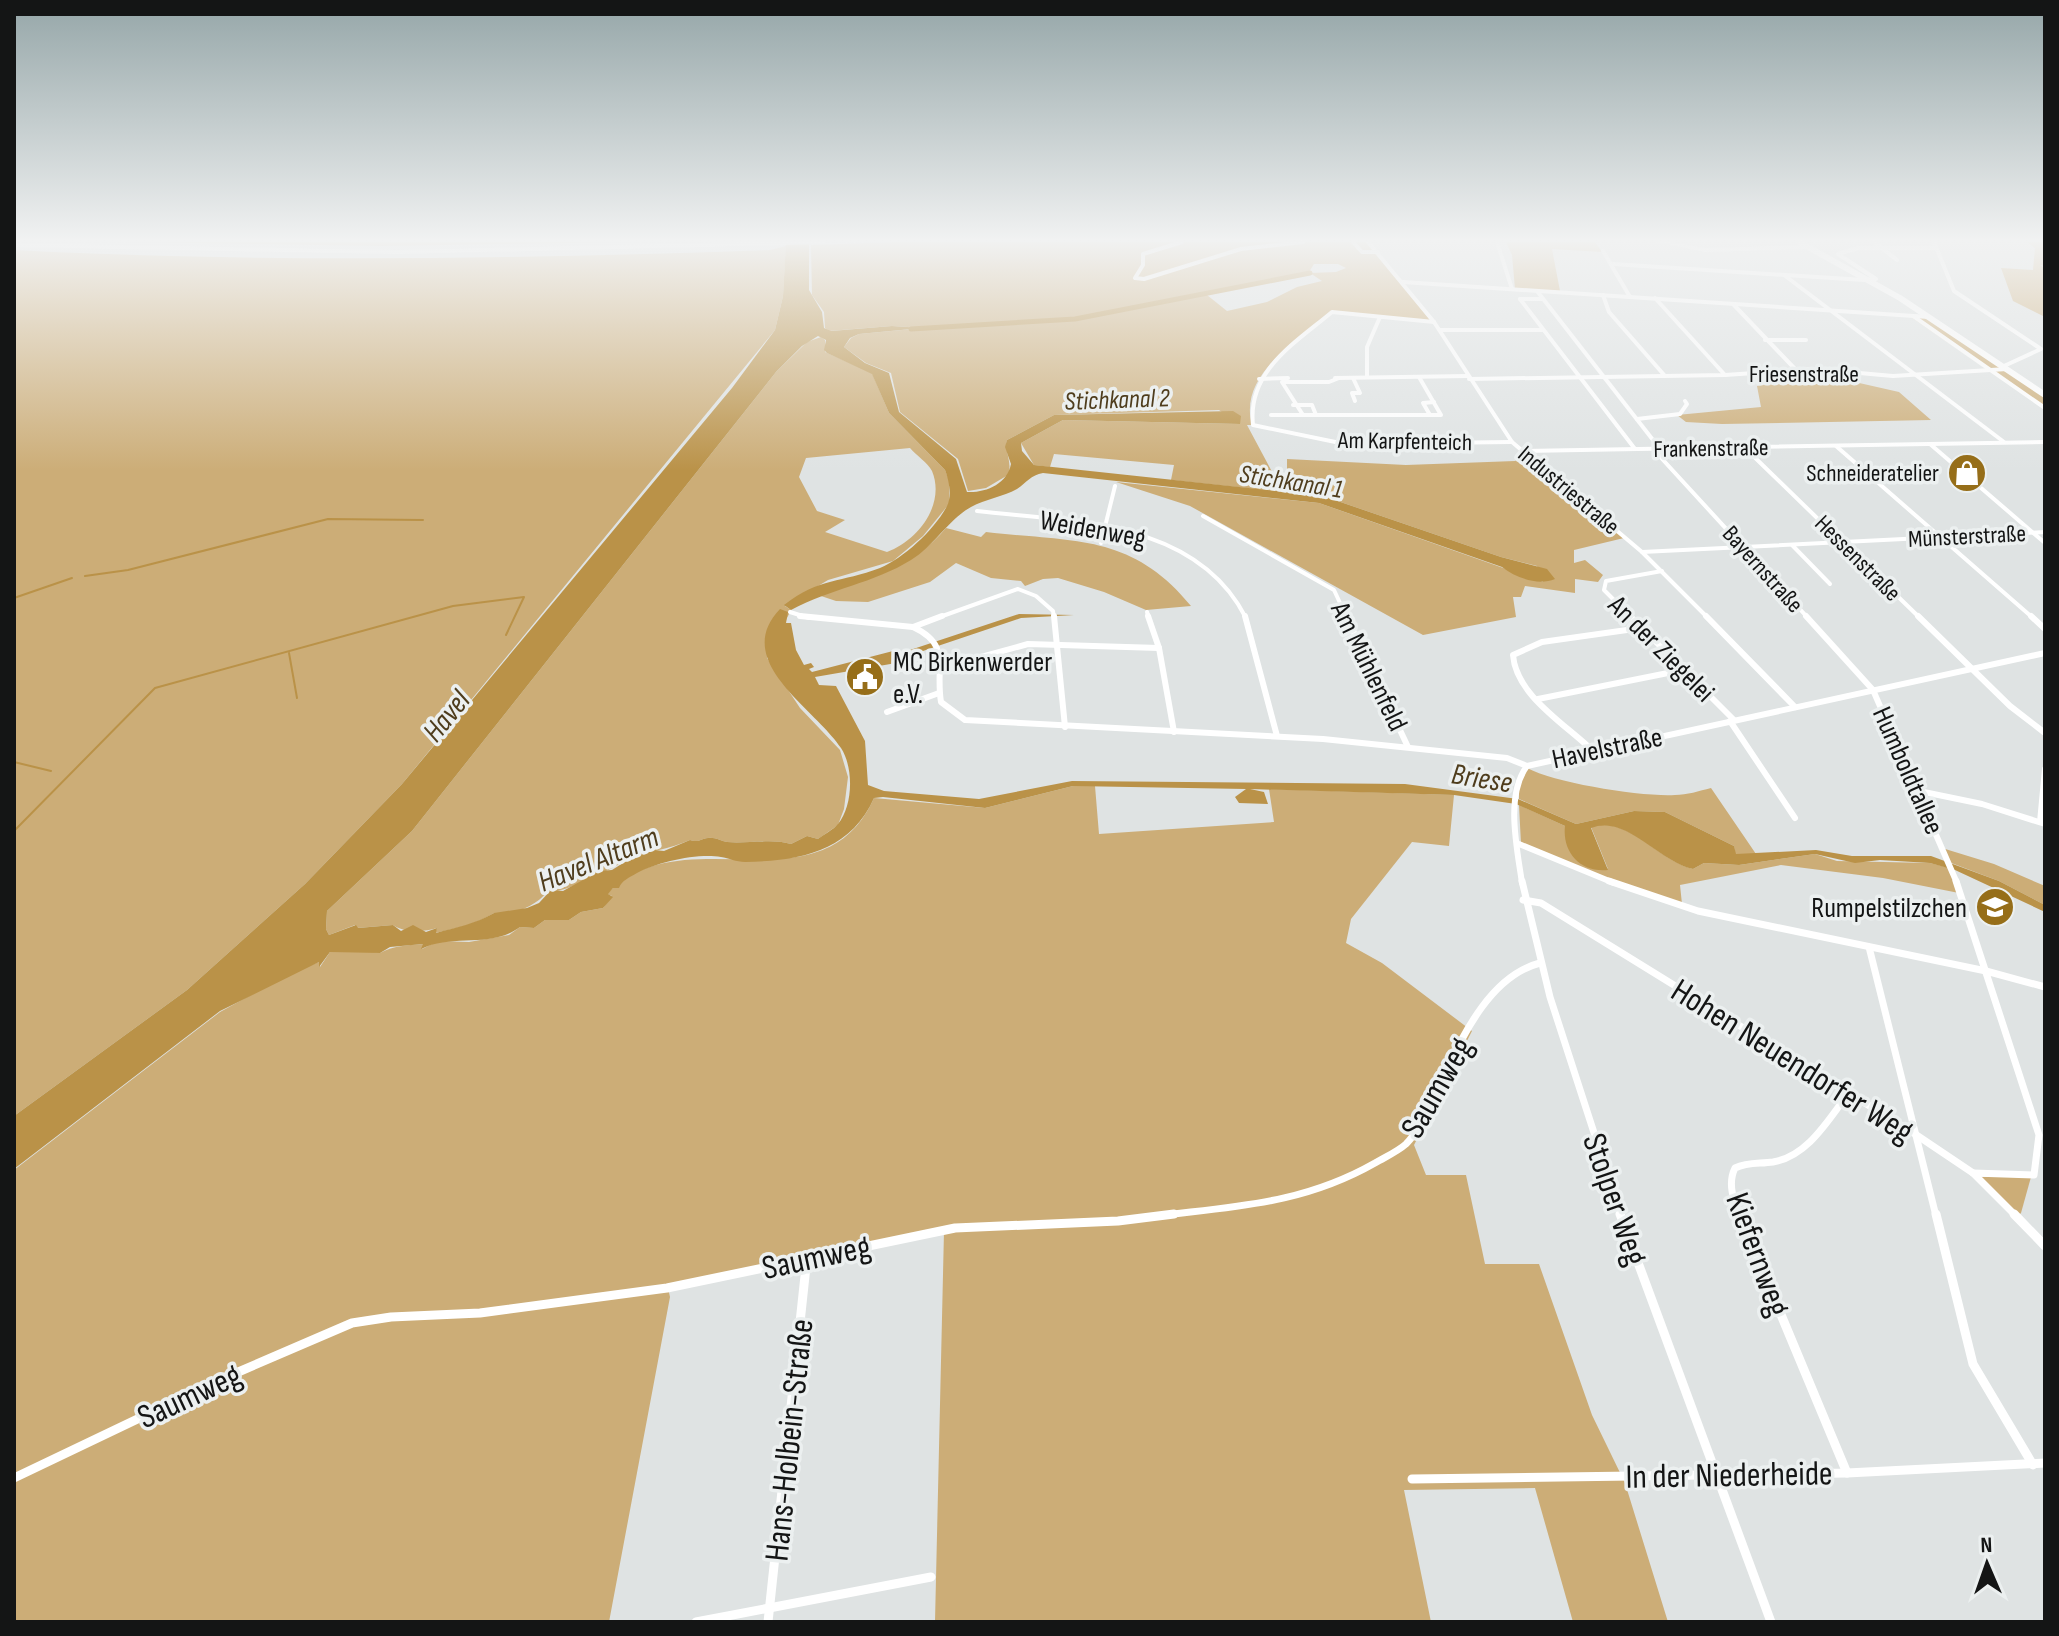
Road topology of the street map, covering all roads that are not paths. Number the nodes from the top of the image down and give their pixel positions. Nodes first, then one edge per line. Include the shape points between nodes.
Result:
1 (1325, 318) edge
2 (1379, 318) edge
3 (1395, 318) edge
4 (1431, 318) edge
5 (1534, 318) edge
6 (1557, 318) edge
7 (1615, 318) edge
8 (1673, 318) edge
9 (1746, 318) edge
10 (1838, 318) edge
11 (1916, 318) edge
12 (1931, 318) edge
13 (1995, 318) edge
14 (1434, 322) junction
15 (1440, 330) junction
16 (1542, 330) junction
17 (1765, 340) junction
18 (1806, 340) dead end
19 (2005, 367) junction
20 (1796, 370) junction
21 (1993, 372) junction
22 (1725, 375) junction
23 (1915, 375) junction
24 (1559, 376) dead end
25 (1665, 376) junction
26 (1367, 377) junction
27 (1419, 377) junction
28 (1579, 377) junction
29 (1603, 377) junction
30 (1339, 378) junction
31 (1353, 378) junction
32 (1469, 378) junction
33 (1504, 378) junction
34 (1259, 379) junction
35 (2045, 395) edge
36 (1355, 401) dead end
37 (1685, 401) dead end
38 (1434, 402) junction
39 (1293, 405) junction
40 (2045, 408) edge
41 (1271, 415) dead end
42 (1303, 415) junction
43 (1316, 415) junction
44 (1430, 415) junction
45 (1637, 419) junction
46 (1512, 442) junction
47 (2045, 442) edge
48 (2006, 443) junction
49 (1930, 444) junction
50 (1836, 446) junction
51 (1745, 448) junction
52 (1635, 449) junction
53 (1653, 449) junction
54 (1661, 449) junction
55 (1522, 451) junction
56 (1115, 486) dead end
57 (977, 511) dead end
58 (1203, 516) dead end
59 (1105, 525) junction
60 (2045, 532) edge
61 (2035, 533) junction
62 (1939, 537) junction
63 (1842, 542) junction
64 (1101, 543) dead end
65 (2045, 543) edge
66 (1792, 545) junction
67 (1744, 547) junction
68 (1642, 552) junction
69 (1662, 571) junction
70 (1830, 584) dead end
71 (790, 612) dead end
72 (1147, 612) dead end
73 (913, 627) junction
74 (1641, 628) junction
75 (2045, 629) edge
76 (1056, 643) junction
77 (1159, 648) junction
78 (2045, 653) edge
79 (941, 668) junction
80 (1971, 668) junction
81 (1683, 670) junction
82 (1873, 690) junction
83 (939, 693) junction
84 (1538, 699) junction
85 (1795, 707) junction
86 (887, 712) dead end
87 (1732, 720) junction
88 (1065, 727) junction
89 (1174, 732) junction
90 (2045, 733) edge
91 (1277, 736) junction
92 (1408, 747) junction
93 (1592, 750) junction
94 (1527, 766) junction
95 (2045, 769) edge
96 (1919, 791) junction
97 (1795, 818) dead end
98 (2042, 823) edge
99 (1519, 844) junction
100 (1523, 900) junction
101 (1869, 947) junction
102 (1540, 963) junction
103 (1986, 971) junction
104 (2045, 987) edge
105 (1848, 1094) junction
106 (1915, 1134) junction
107 (1973, 1173) junction
108 (2034, 1175) junction
109 (2045, 1178) edge
110 (2045, 1246) edge
111 (807, 1257) junction
112 (2045, 1463) edge
113 (2033, 1465) junction
114 (1715, 1473) junction
115 (1847, 1473) junction
116 (14, 1478) edge
117 (1412, 1479) dead end
118 (931, 1577) dead end
119 (770, 1607) junction
120 (696, 1622) edge
121 (768, 1622) edge
122 (1771, 1622) edge

1 - 34 street
2 - 26 street via 1367,347
3 - 14 street
4 - 14 street, Industriestraße
5 - 16 street
6 - 29 street
7 - 25 street
8 - 22 street
9 - 17 street
10 - 23 street
11 - 21 street
12 - 19 main road
13 - 19 street, Friesenstraße via 2041,349
14 - 15 street, Industriestraße
15 - 16 street
15 - 32 street, Industriestraße
16 - 28 street
17 - 18 street
17 - 20 street
19 - 21 street, Friesenstraße
19 - 35 main road
20 - 22 street, Friesenstraße
20 - 23 street, Friesenstraße
21 - 23 street, Friesenstraße
21 - 40 street
22 - 25 street, Friesenstraße
23 - 48 street
24 - 33 street, Friesenstraße
25 - 29 street, Friesenstraße
26 - 27 street, Friesenstraße
26 - 31 street, Friesenstraße
27 - 32 street, Friesenstraße
27 - 38 street
28 - 29 street, Friesenstraße
28 - 33 street, Friesenstraße
28 - 52 street
29 - 45 street
30 - 31 street, Friesenstraße
30 - 34 street, Friesenstraße
30 - 39 street via 1282,382
31 - 36 street via 1360,393 1352,393
32 - 33 street, Friesenstraße
32 - 46 street, Industriestraße
34 - 46 street, Am Karpfenteich via 1249,410 1253,425 1345,444
37 - 45 street via 1680,414
38 - 44 street via 1423,403
38 - 44 street via 1441,415
39 - 42 street
39 - 43 street via 1312,405
41 - 42 street
42 - 43 street
43 - 44 street
45 - 54 street
46 - 55 street, Industriestraße
47 - 48 street, Frankenstraße
48 - 49 street, Frankenstraße
49 - 50 street, Frankenstraße
49 - 61 street
50 - 51 street, Frankenstraße
50 - 62 street
51 - 54 street, Frankenstraße
51 - 63 street, Hessenstraße
52 - 53 street, Frankenstraße
52 - 55 street, Frankenstraße
53 - 54 street, Frankenstraße
53 - 67 street, Bayernstraße
55 - 68 street, Industriestraße
56 - 59 street
57 - 59 street, Weidenweg
58 - 92 street, Am Mühlenfeld via 1334,590
59 - 64 street
59 - 91 street, Weidenweg via 1167,544 1238,602
60 - 61 street, Münsterstraße
61 - 62 street, Münsterstraße
61 - 65 street
62 - 63 street, Münsterstraße
62 - 75 street
63 - 66 street, Münsterstraße
63 - 80 street, Hessenstraße
66 - 67 street, Münsterstraße
66 - 70 street
67 - 68 street, Münsterstraße
67 - 82 street, Bayernstraße
68 - 69 street, Industriestraße
69 - 74 street, An der Ziegelei via 1612,578 1604,584 1606,595
69 - 85 street, Industriestraße
71 - 73 street via 811,619
72 - 77 street
73 - 76 street via 1023,589 1048,605
73 - 79 street via 937,645
74 - 81 street, An der Ziegelei
74 - 84 street via 1542,642 1517,652 1513,666
76 - 77 street
76 - 79 street via 1010,647
76 - 88 street
77 - 89 street
78 - 80 street, Havelstraße
79 - 83 street
80 - 82 street, Havelstraße
80 - 90 street, Hessenstraße
81 - 84 street
81 - 87 street, An der Ziegelei
82 - 85 street, Havelstraße
82 - 96 street, Humboldtallee
83 - 86 street
83 - 88 street, Havelstraße via 946,708 965,720
84 - 93 street
85 - 87 street, Havelstraße
87 - 93 street, Havelstraße
87 - 97 street, An der Ziegelei
88 - 89 street, Havelstraße
89 - 91 street, Havelstraße
91 - 92 street, Havelstraße
92 - 94 street, Havelstraße via 1507,758
93 - 94 street, Havelstraße
94 - 99 street, Stolper Weg via 1517,779
95 - 98 street
96 - 98 street
96 - 103 street, Humboldtallee
99 - 100 street, Stolper Weg
99 - 101 street via 1698,911
100 - 102 street, Stolper Weg
100 - 105 street, Hohen Neuendorfer Weg via 1541,903
101 - 103 street
101 - 106 street
102 - 111 street, Saumweg via 1525,964 1494,990 1416,1133 1403,1147 1348,1178 1288,1200 1118,1221 955,1228
102 - 114 street, Stolper Weg via 1593,1136
103 - 104 street
103 - 108 street via 2039,1135
105 - 106 street, Hohen Neuendorfer Weg
105 - 115 street, Kiefernweg via 1804,1148 1773,1162 1741,1163 1731,1176 1733,1199
106 - 107 street, Hohen Neuendorfer Weg
106 - 113 street via 1973,1364
107 - 108 street
107 - 110 street, Hohen Neuendorfer Weg
108 - 109 street
111 - 116 street, Saumweg via 662,1289 480,1313 352,1323
111 - 119 street, Hans-Holbein-Straße
112 - 113 street, In der Niederheide
113 - 115 street, In der Niederheide
114 - 115 street, In der Niederheide
114 - 117 street, In der Niederheide
114 - 122 street, Stolper Weg
118 - 119 street
119 - 120 street
119 - 121 street, Hans-Holbein-Straße

